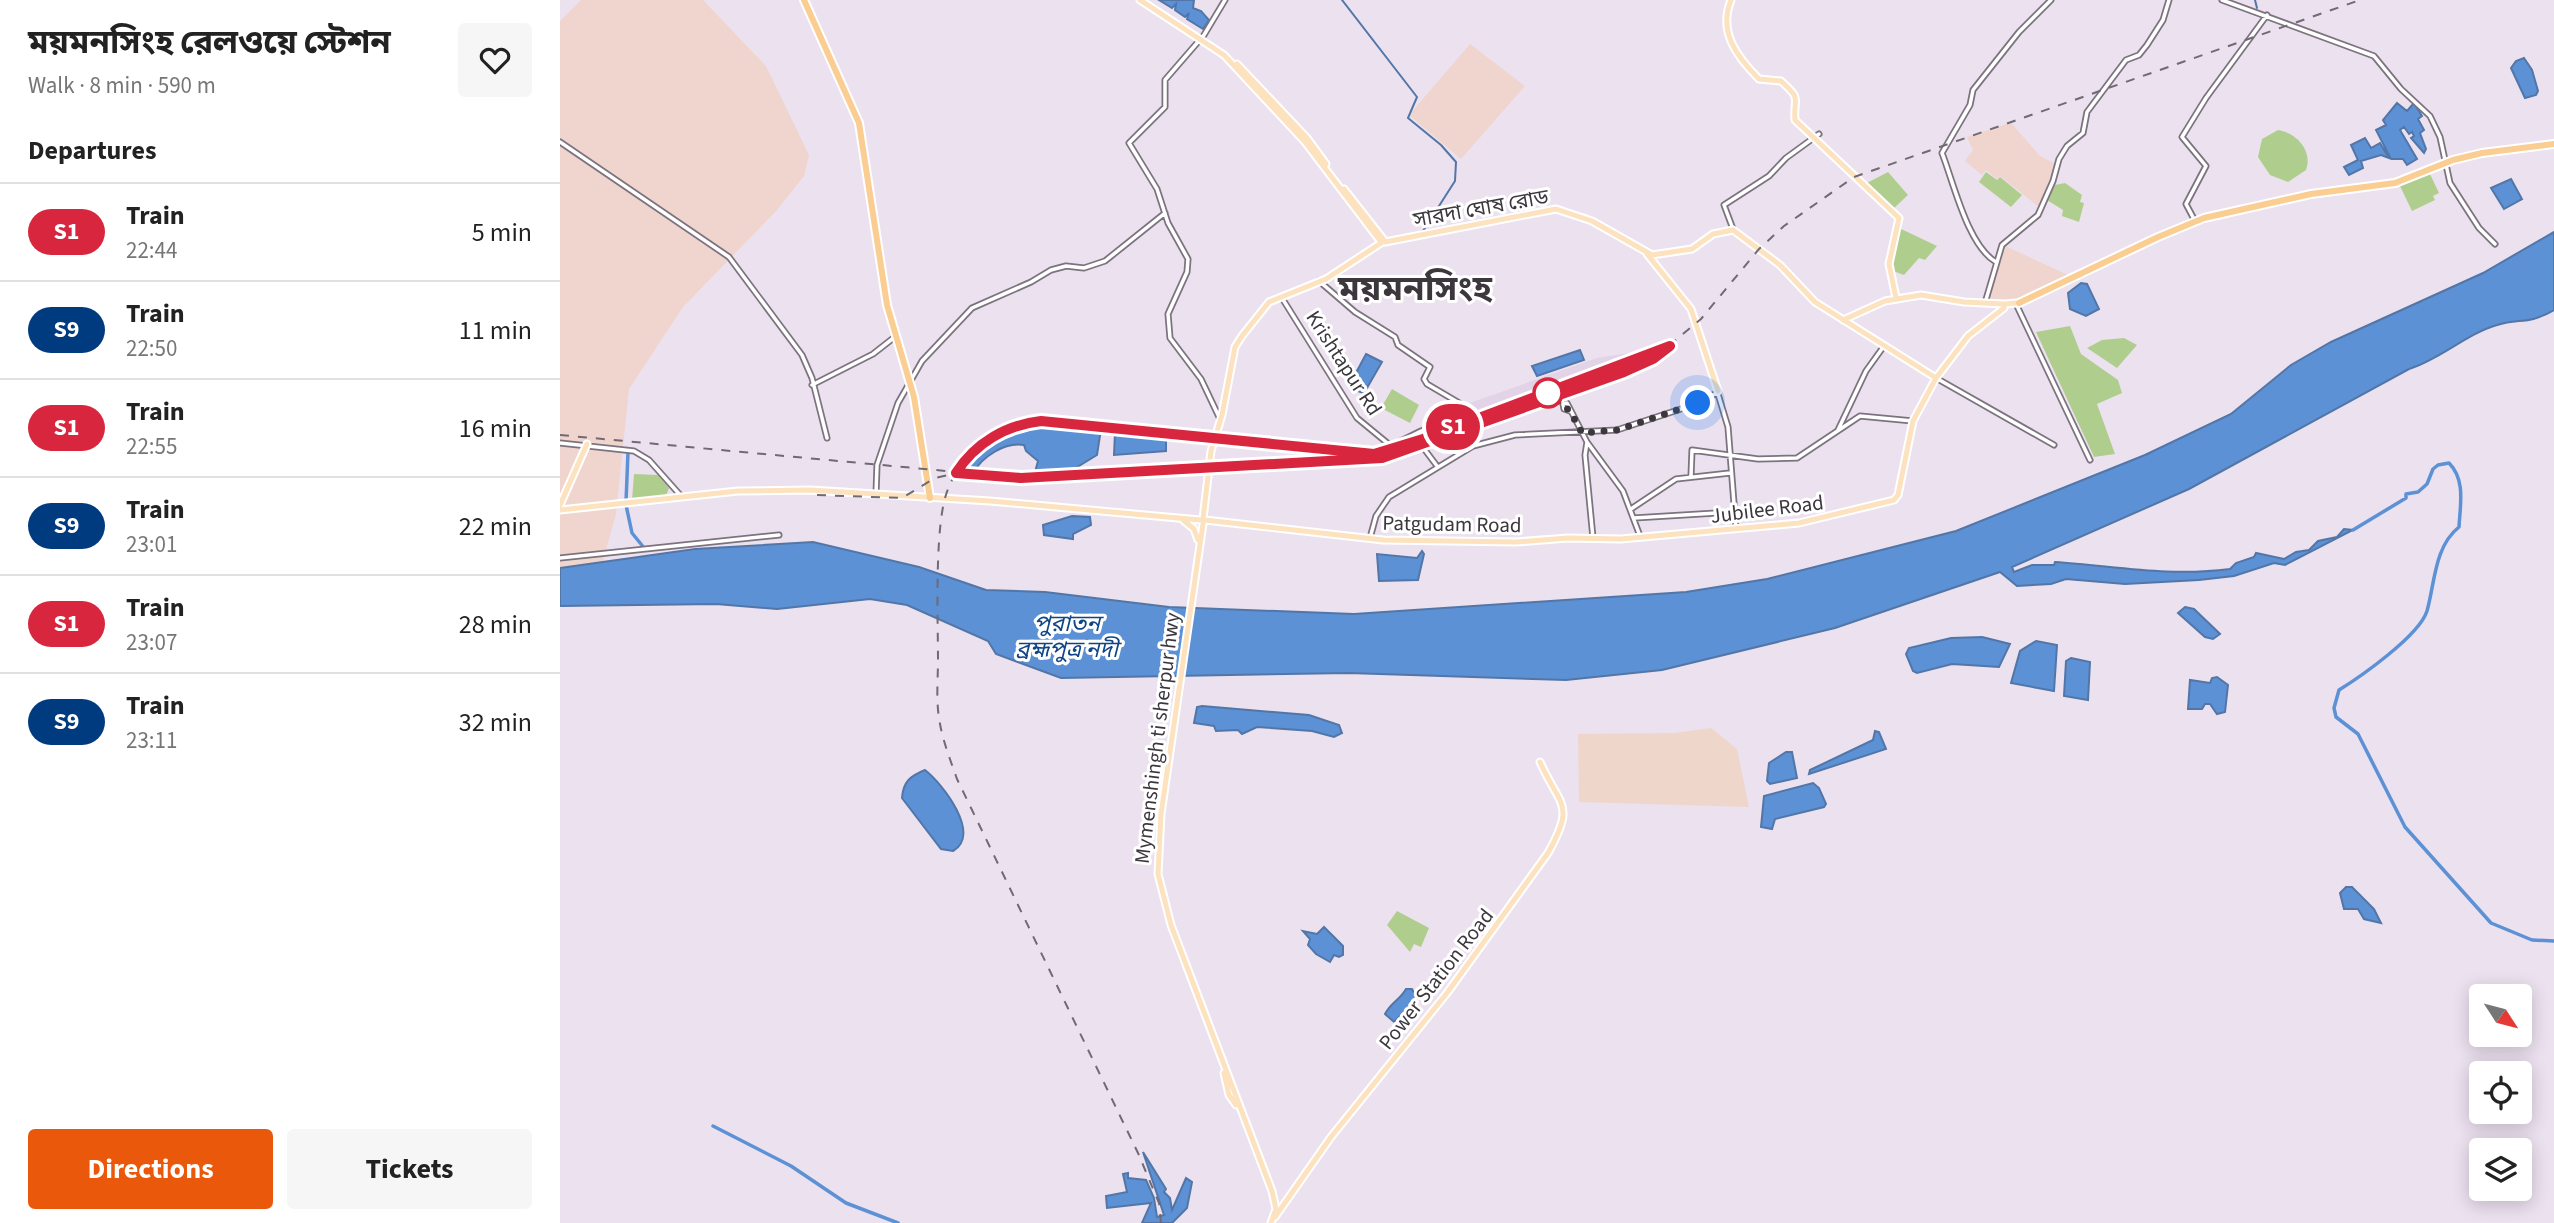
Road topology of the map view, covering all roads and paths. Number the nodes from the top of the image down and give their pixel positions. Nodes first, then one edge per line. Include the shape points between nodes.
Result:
1 (804, 0) edge
2 (1140, 0) edge
3 (1147, 0) edge
4 (1225, 0) edge
5 (1731, 0) edge
6 (2051, 0) edge
7 (2169, 0) edge
8 (2222, 0) edge
9 (2267, 15) junction
10 (1203, 36) junction
11 (1819, 134) dead end
12 (1814, 139) junction
13 (560, 142) edge
14 (2554, 144) edge
15 (2446, 162) junction
16 (1165, 213) junction
17 (2195, 221) junction
18 (1733, 230) junction
19 (1383, 242) junction
20 (2495, 244) dead end
21 (1647, 254) junction
22 (1996, 262) junction
23 (1319, 281) junction
24 (1281, 296) junction
25 (1896, 298) junction
26 (1985, 303) junction
27 (2017, 304) junction
28 (2003, 306) junction
29 (1843, 320) junction
30 (896, 336) junction
31 (1884, 346) junction
32 (1936, 378) junction
33 (909, 382) junction
34 (812, 385) junction
35 (1718, 392) junction
36 (1570, 411) dead end
37 (1221, 421) junction
38 (1913, 421) junction
39 (1422, 431) junction
40 (1836, 432) junction
41 (1582, 433) junction
42 (827, 438) dead end
43 (1587, 442) junction
44 (560, 443) edge
45 (587, 444) junction
46 (2054, 445) dead end
47 (1728, 456) junction
48 (2090, 460) dead end
49 (1437, 466) junction
50 (1730, 473) junction
51 (1691, 476) junction
52 (876, 494) junction
53 (681, 496) junction
54 (930, 498) junction
55 (560, 508) edge
56 (1631, 509) junction
57 (1733, 512) junction
58 (1177, 517) junction
59 (1634, 518) junction
60 (1203, 521) junction
61 (1371, 529) junction
62 (1736, 529) junction
63 (779, 536) dead end
64 (1363, 537) junction
65 (1370, 538) junction
66 (1593, 538) junction
67 (1641, 538) junction
68 (1198, 540) junction
69 (560, 558) edge
70 (1196, 572) junction
71 (1540, 762) dead end
72 (1274, 1203) junction
73 (1286, 1204) junction
74 (1271, 1222) edge

1 - 30 highway via 859,123 887,305
2 - 10 main road
3 - 10 main road
4 - 10 street
5 - 12 main road via 1725,16 1733,47 1759,79 1781,80 1793,92 1798,101 1795,120
6 - 22 street via 1973,90 1970,105 1942,153 1974,242
7 - 22 street via 2147,45 2126,60 2086,113 2083,132 2059,159 2038,215 2003,243
8 - 9 street
9 - 15 street via 2374,55 2430,116
9 - 17 street via 2182,137 2206,166 2186,204
10 - 16 street via 1165,80 1165,107 1129,143 1157,189
10 - 19 main road via 1305,142
11 - 12 street
12 - 18 street via 1724,205
12 - 25 main road via 1899,218 1889,264
13 - 34 street via 729,257 802,355
14 - 15 highway
15 - 17 highway via 2395,183 2311,194
15 - 20 street via 2458,199
16 - 33 street via 1105,261 1051,270 972,308 922,361
16 - 37 street via 1188,258 1187,272 1168,314 1170,338 1201,379
17 - 27 highway
18 - 21 main road via 1713,234 1692,249
18 - 29 main road via 1780,265 1815,302
19 - 21 main road, সারদা ঘোষ রোড via 1560,209 1592,221
19 - 23 main road, সারদা ঘোষ রোড
21 - 35 main road via 1691,309
22 - 26 street
23 - 24 main road, সারদা ঘোষ রোড
23 - 39 street via 1430,367 1424,379 1427,384 1461,404
24 - 37 main road via 1269,302 1235,347
24 - 39 street, Krishtapur Rd via 1345,402 1376,437 1391,446
25 - 26 main road via 1921,295
25 - 29 main road
26 - 28 main road
27 - 28 main road
27 - 48 street
28 - 32 main road via 1969,336
29 - 31 main road
30 - 33 highway
30 - 34 street via 873,354
31 - 32 main road
31 - 40 street via 1866,371
32 - 38 main road
32 - 46 street
33 - 52 street via 877,465
33 - 54 highway
34 - 42 street
35 - 41 street via 1617,430
35 - 47 street via 1728,427
36 - 41 street
37 - 60 main road via 1210,454
38 - 40 street via 1860,416
38 - 62 main road, Jubilee Road via 1894,500 1825,519
39 - 49 street via 1425,450
40 - 47 street via 1797,458
41 - 43 street
41 - 49 street via 1492,439
43 - 56 street via 1614,476
43 - 66 street
44 - 45 street
45 - 53 street via 638,453
45 - 55 main road
47 - 50 street
47 - 51 street via 1692,450
49 - 61 street via 1389,497
50 - 51 street
50 - 57 street
51 - 56 street via 1676,479
52 - 53 main road, Patgudam Road via 810,490
52 - 54 main road, Patgudam Road
53 - 55 main road, Patgudam Road
54 - 58 main road, Patgudam Road
56 - 59 street
57 - 59 street
57 - 62 street
58 - 60 main road, Patgudam Road
58 - 68 main road via 1192,526
59 - 67 street
60 - 64 main road, Patgudam Road
60 - 68 main road
60 - 70 main road
61 - 64 street
61 - 65 street
62 - 67 main road, Jubilee Road
63 - 69 street
64 - 65 main road, Patgudam Road
65 - 66 main road, Patgudam Road via 1516,542
66 - 67 main road, Patgudam Road
68 - 70 main road
70 - 72 main road, Mymenshingh ti sherpur hwy via 1157,847 1160,892 1225,1072 1229,1095 1237,1105
71 - 73 main road, Power Station Road via 1562,800 1561,831 1447,993 1331,1137
72 - 73 main road
72 - 74 main road
73 - 74 main road, Power Station Road

